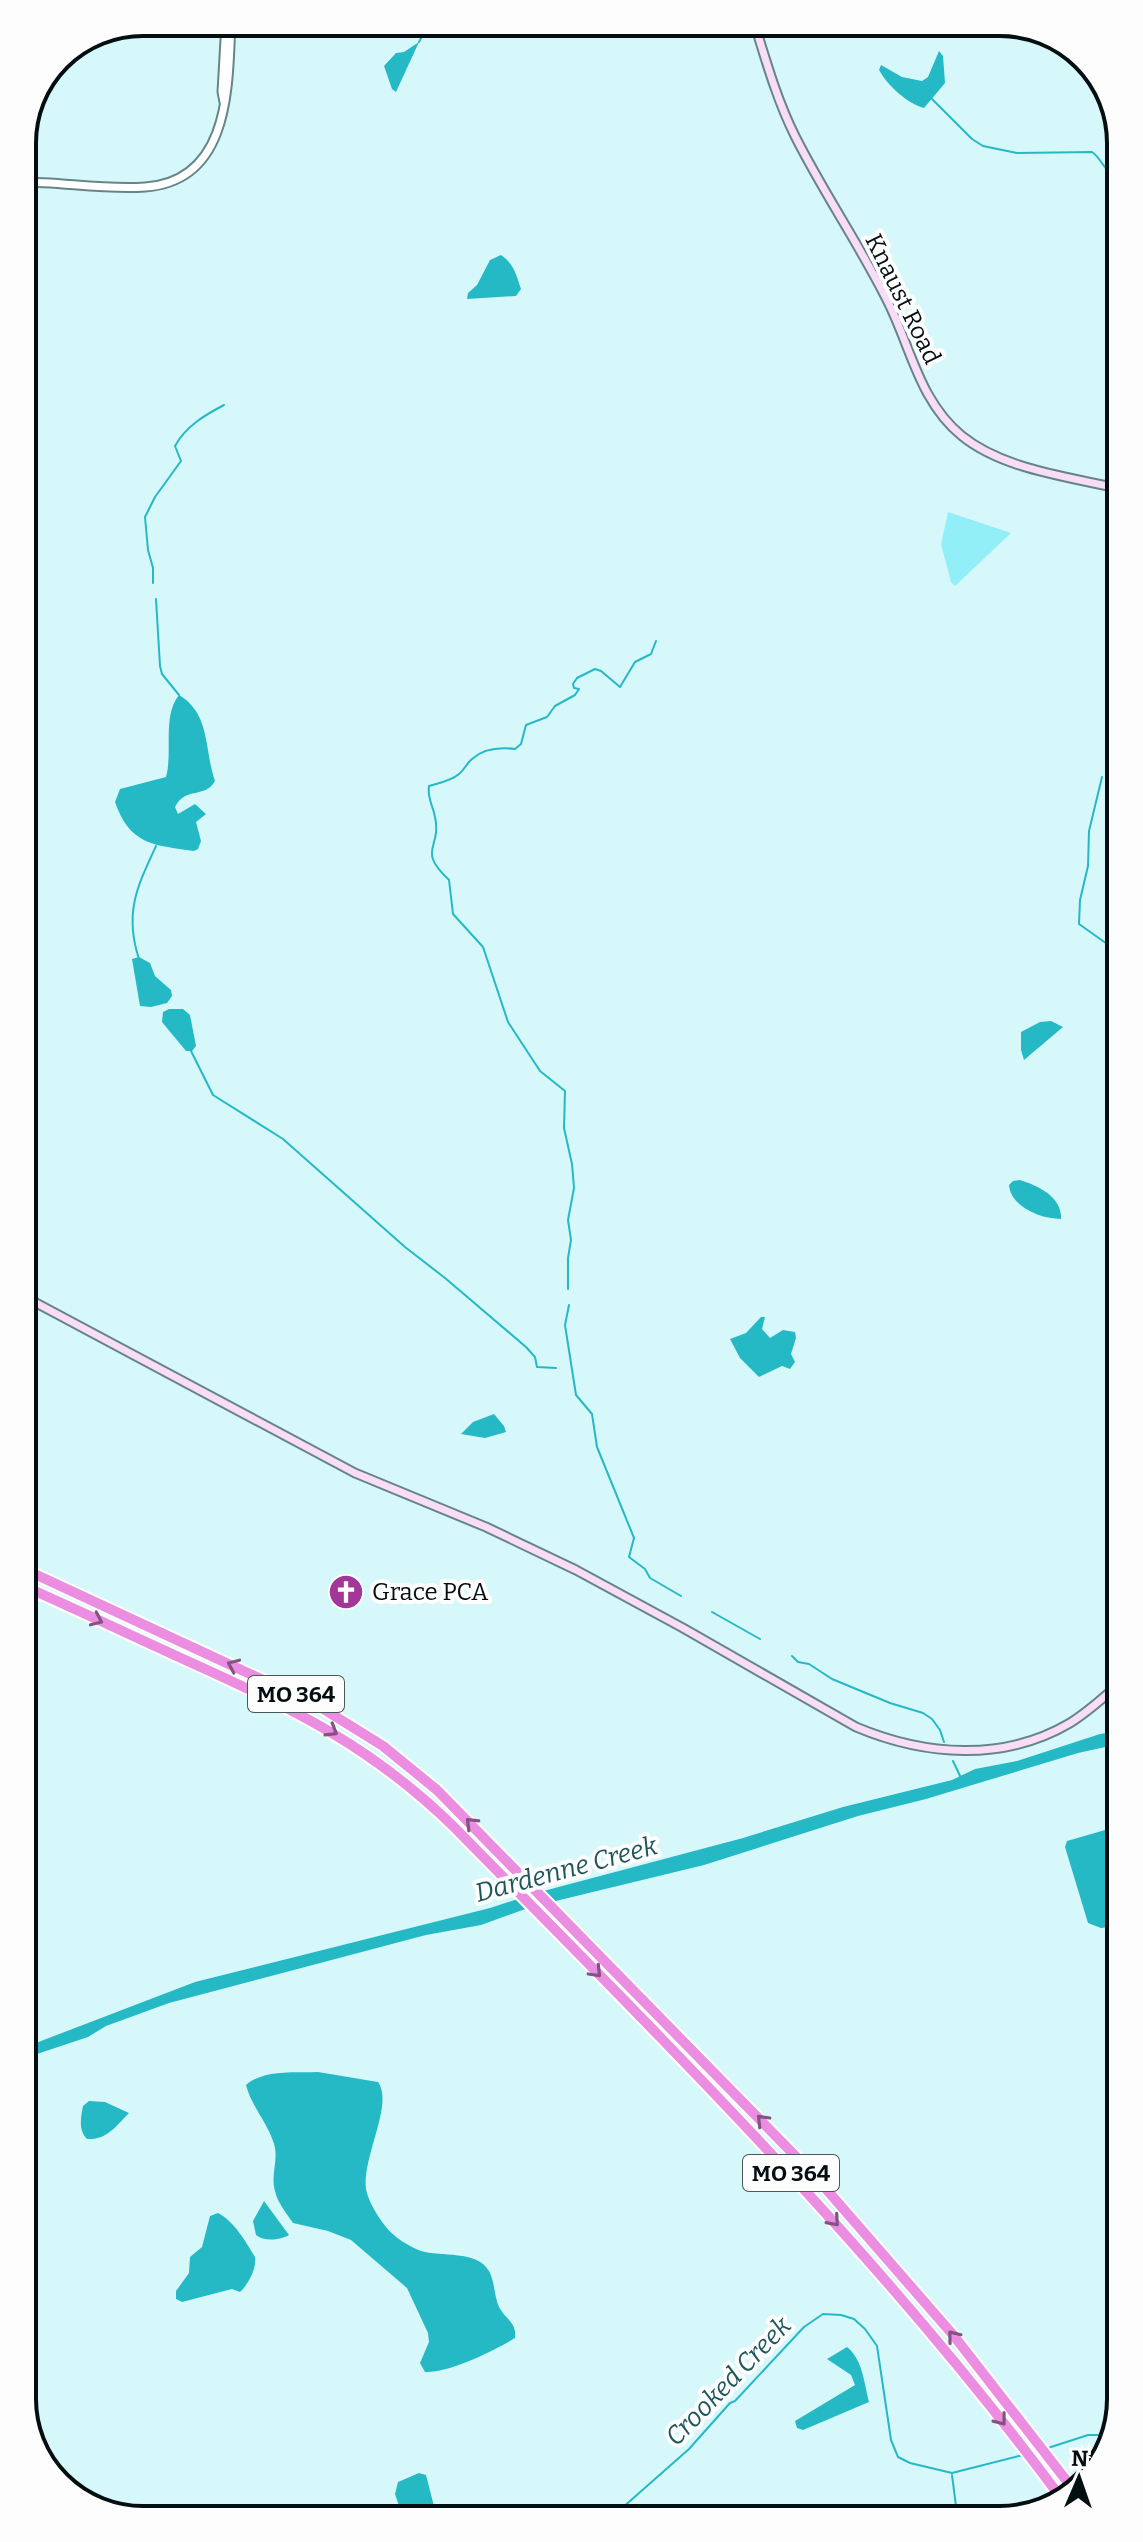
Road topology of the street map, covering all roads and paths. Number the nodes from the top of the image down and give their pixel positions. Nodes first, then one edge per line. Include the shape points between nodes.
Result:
1 (228, 36) edge
2 (758, 36) edge
3 (36, 183) edge
4 (1107, 486) edge
5 (36, 1303) edge
6 (36, 1575) edge
7 (36, 1592) edge
8 (1107, 1693) edge
9 (1068, 2482) edge
10 (1055, 2490) edge

1 - 3 street via 219,130 210,150 187,172 146,187
2 - 4 main road, Knaust Road via 789,123 888,302 935,408 962,436 997,457
5 - 8 main road via 355,1473 576,1570 888,1740 941,1751 1007,1746 1068,1724
9 -> 6 highway, MO 364 via 926,2303 821,2183 431,1784 347,1722 278,1685
7 -> 10 highway, MO 364 via 277,1702 330,1730 416,1792 810,2194 921,2321

